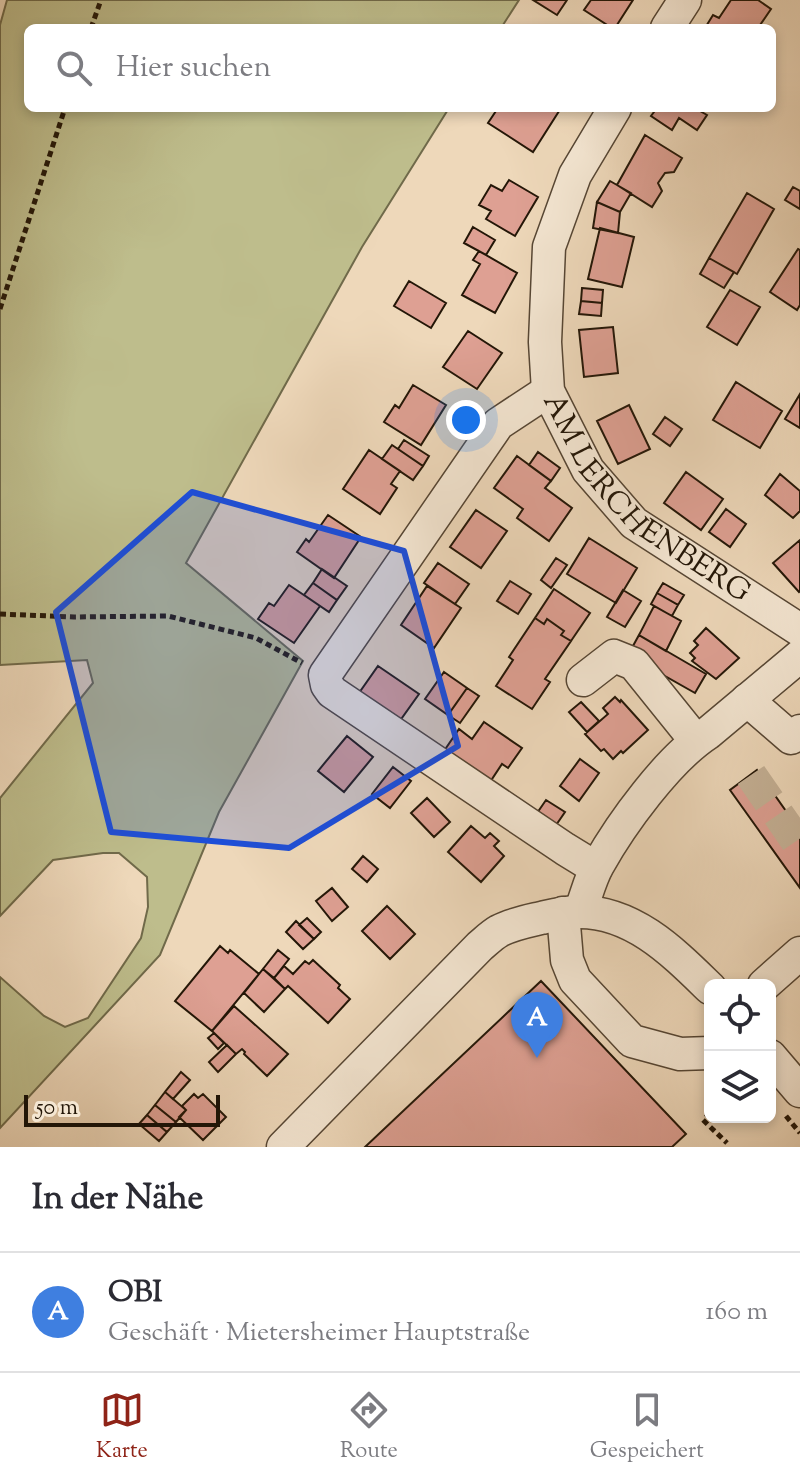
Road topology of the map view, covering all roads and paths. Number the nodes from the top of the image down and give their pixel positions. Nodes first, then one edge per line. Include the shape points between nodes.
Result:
1 (101, 0) edge
2 (685, 0) edge
3 (92, 24) edge
4 (670, 24) edge
5 (64, 112) edge
6 (613, 112) edge
7 (0, 309) edge
8 (548, 391) junction
9 (0, 614) edge
10 (800, 630) edge
11 (800, 656) edge
12 (325, 675) junction
13 (583, 680) dead end
14 (747, 700) junction
15 (800, 731) edge
16 (696, 741) junction
17 (596, 868) junction
18 (572, 912) junction
19 (800, 953) edge
20 (771, 979) edge
21 (704, 982) edge
22 (704, 1053) edge
23 (776, 1063) edge
24 (800, 1091) edge
25 (706, 1123) edge
26 (727, 1143) dead end
27 (283, 1147) edge

1 - 3 path
2 - 4 street
5 - 7 path
6 - 8 street, AM LERCHENBERG via 575,175 549,247
8 - 10 street, AM LERCHENBERG via 588,470 634,523
8 - 12 street via 498,424
9 - 12 path via 168,616 256,638
11 - 14 street
12 - 17 street via 332,692
13 - 16 street via 614,656 634,664
14 - 15 street via 791,738
14 - 16 street
16 - 17 street via 629,816
17 - 18 street
18 - 21 street via 622,919 674,953
18 - 22 street via 567,960 575,980 632,1041 680,1054
18 - 27 street via 519,923 480,946
19 - 20 street
23 - 24 street
25 - 26 path

